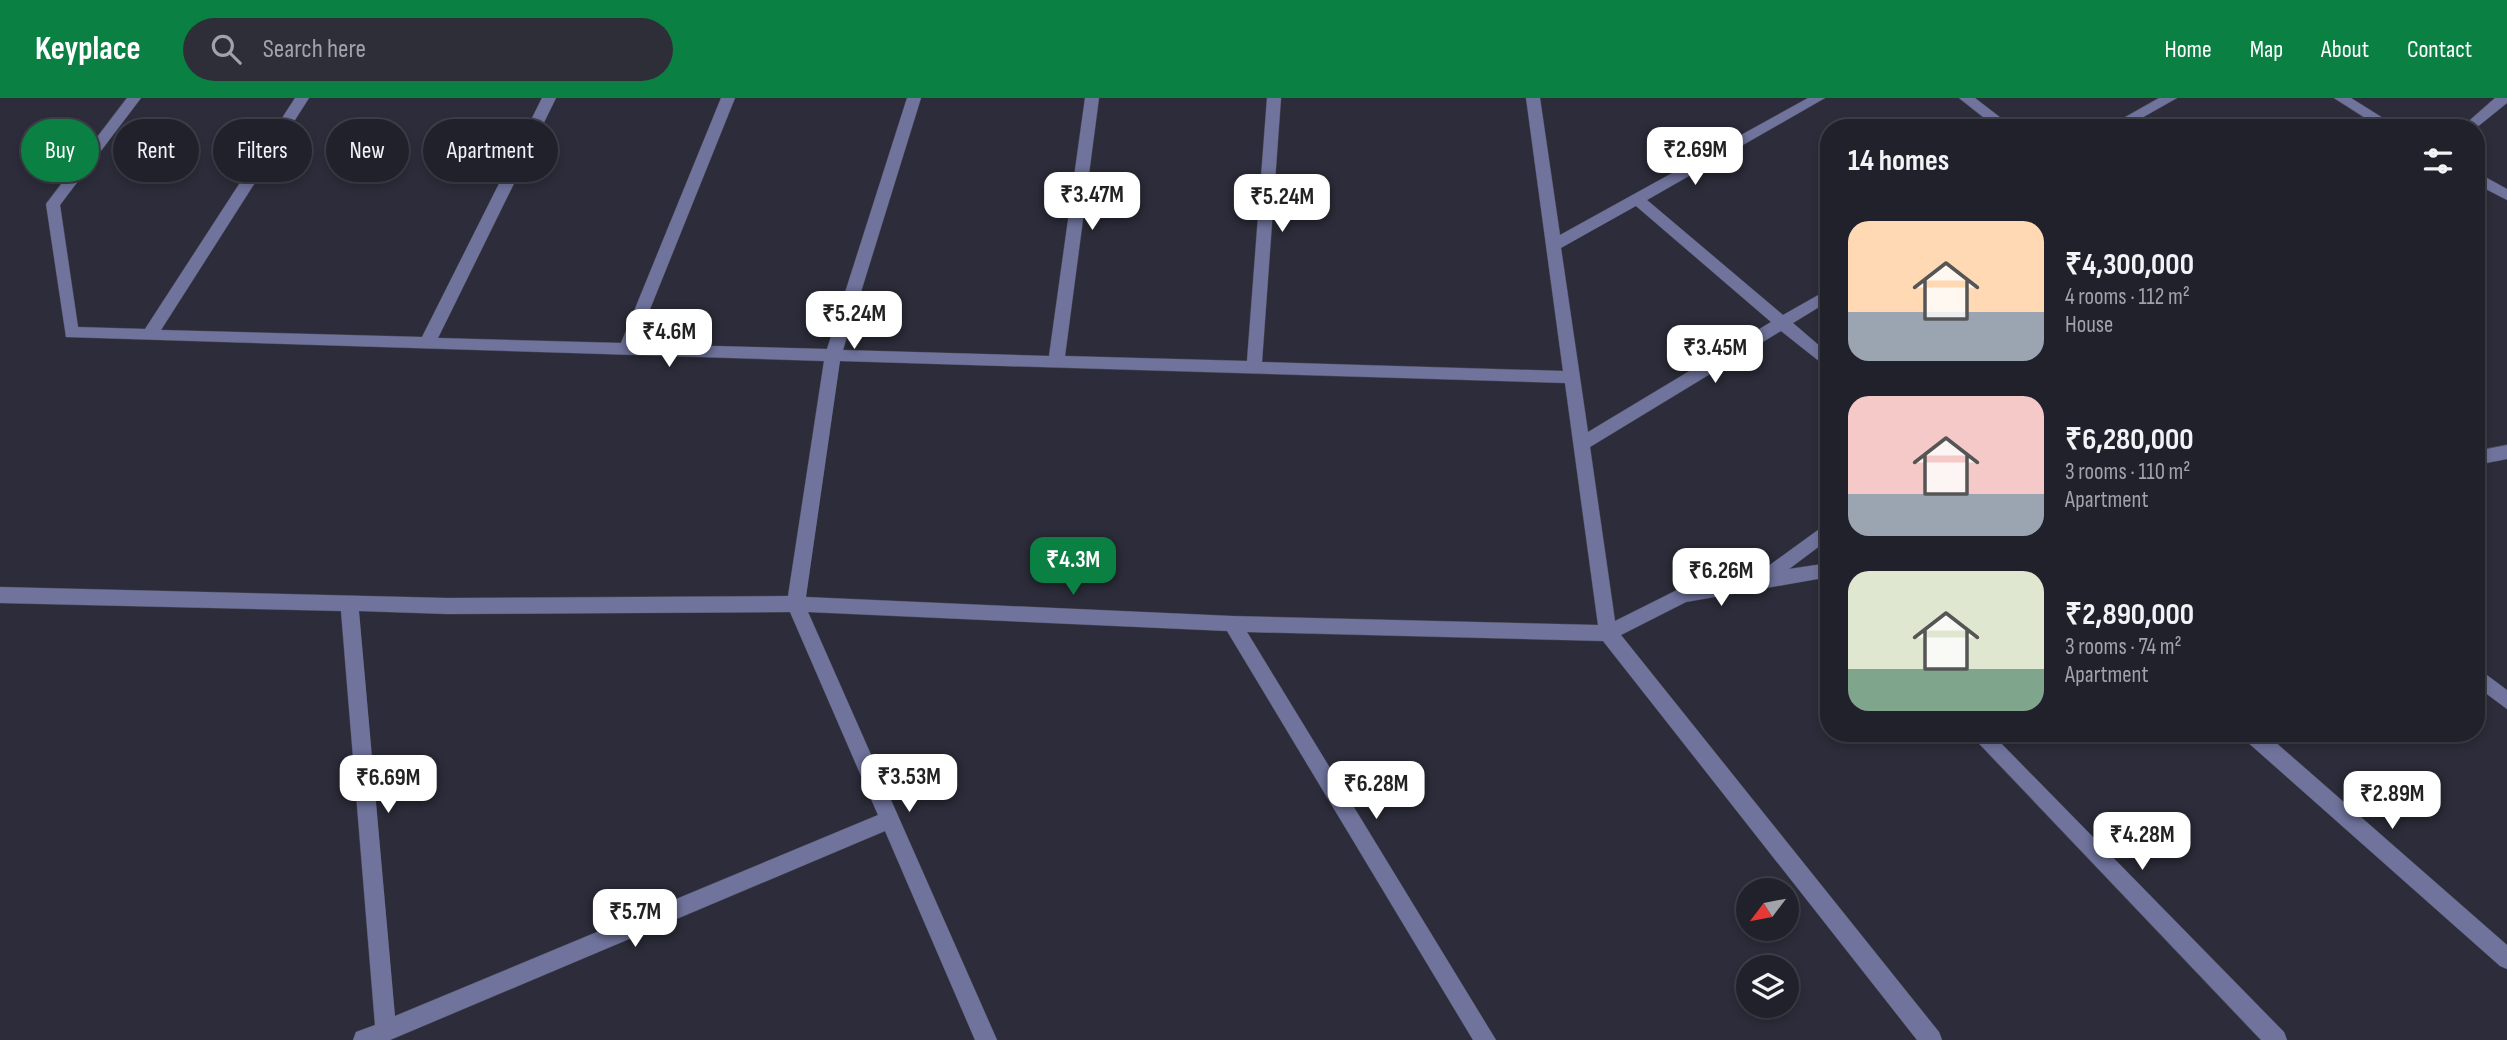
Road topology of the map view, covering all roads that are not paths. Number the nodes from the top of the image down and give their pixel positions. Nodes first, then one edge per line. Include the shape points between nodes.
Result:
1 (134, 98) edge
2 (302, 98) edge
3 (549, 98) edge
4 (729, 98) edge
5 (914, 98) edge
6 (1092, 98) edge
7 (1274, 98) edge
8 (1533, 98) edge
9 (1818, 98) edge
10 (1966, 98) edge
11 (2170, 98) edge
12 (2342, 98) edge
13 (2504, 98) edge
14 (1995, 119) edge
15 (2130, 119) edge
16 (2377, 119) edge
17 (2479, 119) edge
18 (2485, 182) edge
19 (2507, 195) edge
20 (1637, 199) junction
21 (1554, 245) junction
22 (1820, 299) edge
23 (1783, 322) junction
24 (149, 335) junction
25 (427, 344) junction
26 (626, 349) junction
27 (1820, 355) edge
28 (833, 356) junction
29 (1056, 362) junction
30 (1254, 368) junction
31 (1572, 377) junction
32 (1582, 444) junction
33 (2507, 452) edge
34 (2485, 456) edge
35 (1820, 536) edge
36 (1820, 575) edge
37 (1759, 582) junction
38 (0, 595) edge
39 (349, 604) junction
40 (796, 604) junction
41 (1232, 624) junction
42 (1608, 634) junction
43 (2485, 683) edge
44 (2507, 701) edge
45 (1987, 742) edge
46 (2261, 742) edge
47 (890, 819) junction
48 (2507, 959) edge
49 (386, 1031) junction
50 (364, 1040) edge
51 (986, 1040) edge
52 (1485, 1040) edge
53 (1931, 1040) edge
54 (2276, 1040) edge

1 - 24 street via 53,204 71,333
2 - 24 street
3 - 25 street
4 - 26 street
5 - 28 street
6 - 29 street
7 - 30 street
8 - 21 street
9 - 20 street
10 - 14 street
11 - 15 street
12 - 16 street
13 - 17 street
18 - 19 street
20 - 21 street
20 - 23 street
21 - 31 street
22 - 23 street
23 - 27 street
23 - 32 street
24 - 25 street
25 - 26 street
26 - 28 street
28 - 29 street
28 - 40 street
29 - 30 street
30 - 31 street
31 - 32 street
32 - 42 street
33 - 34 street
35 - 37 street
36 - 37 street
37 - 42 street via 1683,595
38 - 39 street
39 - 40 street
39 - 49 street
40 - 41 street
40 - 47 street
41 - 42 street
41 - 52 street
42 - 53 street
43 - 44 street
45 - 54 street
46 - 48 street
47 - 49 street
47 - 51 street
49 - 50 street

